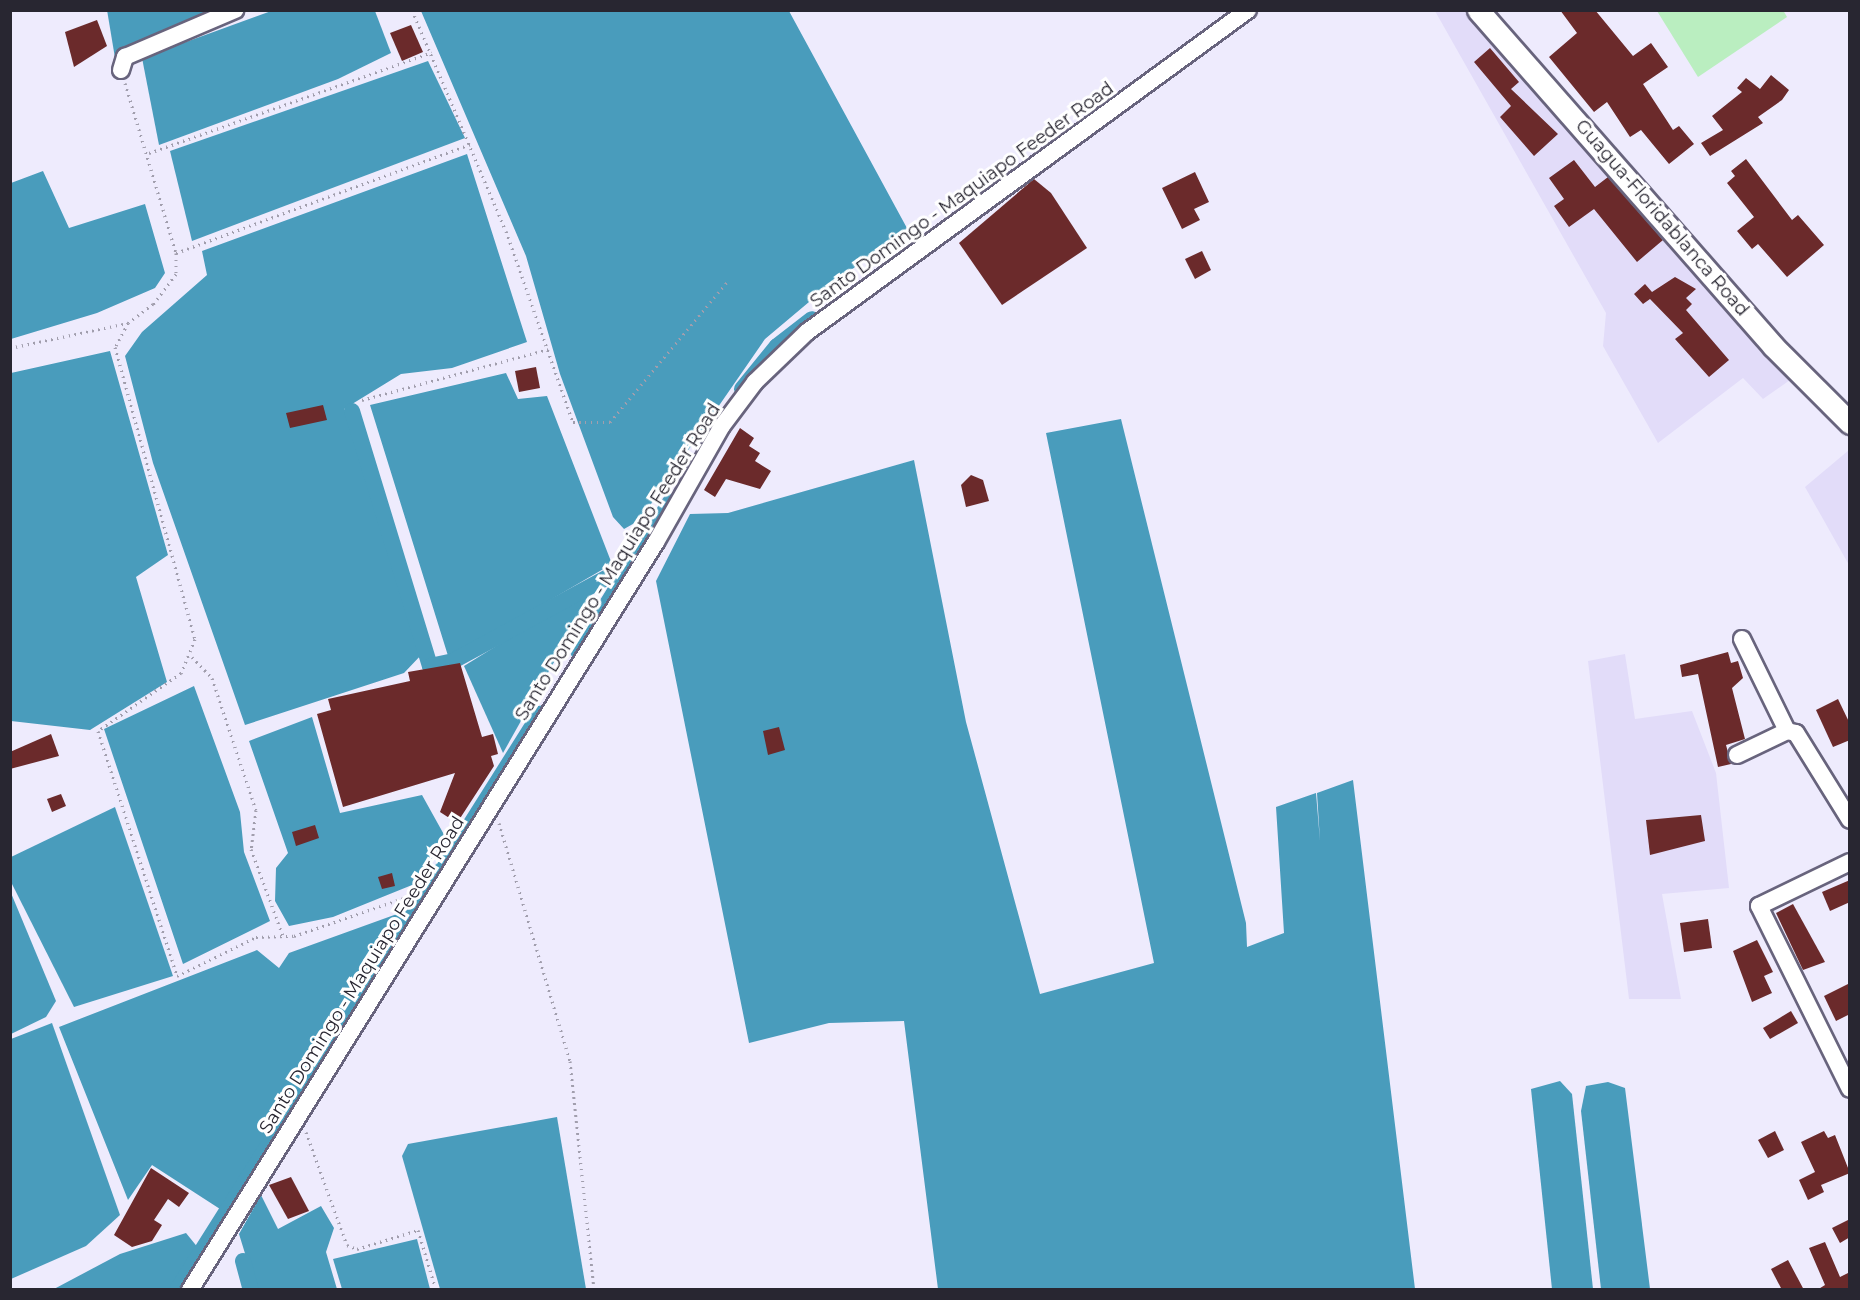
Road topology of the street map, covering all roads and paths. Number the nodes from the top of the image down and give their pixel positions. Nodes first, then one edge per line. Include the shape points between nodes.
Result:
1 (235, 10) edge
2 (412, 10) edge
3 (1248, 10) edge
4 (1478, 10) edge
5 (432, 52) junction
6 (121, 70) joint
7 (470, 144) junction
8 (148, 153) junction
9 (176, 253) junction
10 (728, 280) dead end
11 (128, 322) junction
12 (10, 348) edge
13 (548, 350) junction
14 (362, 400) dead end
15 (1850, 423) edge
16 (1742, 639) dead end
17 (192, 657) junction
18 (1787, 731) junction
19 (1737, 755) dead end
20 (490, 806) junction
21 (1850, 820) edge
22 (1850, 862) edge
23 (422, 893) dead end
24 (283, 936) junction
25 (1850, 1089) edge
26 (298, 1117) junction
27 (190, 1290) edge
28 (436, 1290) edge
29 (594, 1290) edge

1 - 6 street via 125,57
2 - 5 path
3 - 20 street, Santo Domingo - Maquiapo Feeder Road via 839,308 774,362 722,426 656,542
4 - 15 main road, Guagua-Floridablanca Road via 1773,346
5 - 7 path
5 - 8 path
6 - 8 path
7 - 9 path
7 - 13 path
8 - 9 path
9 - 11 path via 176,274 166,291
10 - 13 path via 610,422 573,422
11 - 12 path
11 - 17 path via 115,347 195,622
13 - 14 path
16 - 18 street
17 - 24 path via 212,678 256,810 251,849
17 - 24 path via 169,684 98,731 177,976 256,937
18 - 19 street
18 - 21 street via 1796,733
20 - 26 street, Santo Domingo - Maquiapo Feeder Road
20 - 29 path via 511,850 570,1061
22 - 25 street via 1759,906
23 - 24 path
26 - 27 street, Santo Domingo - Maquiapo Feeder Road
26 - 28 path via 347,1245 357,1249 418,1230

